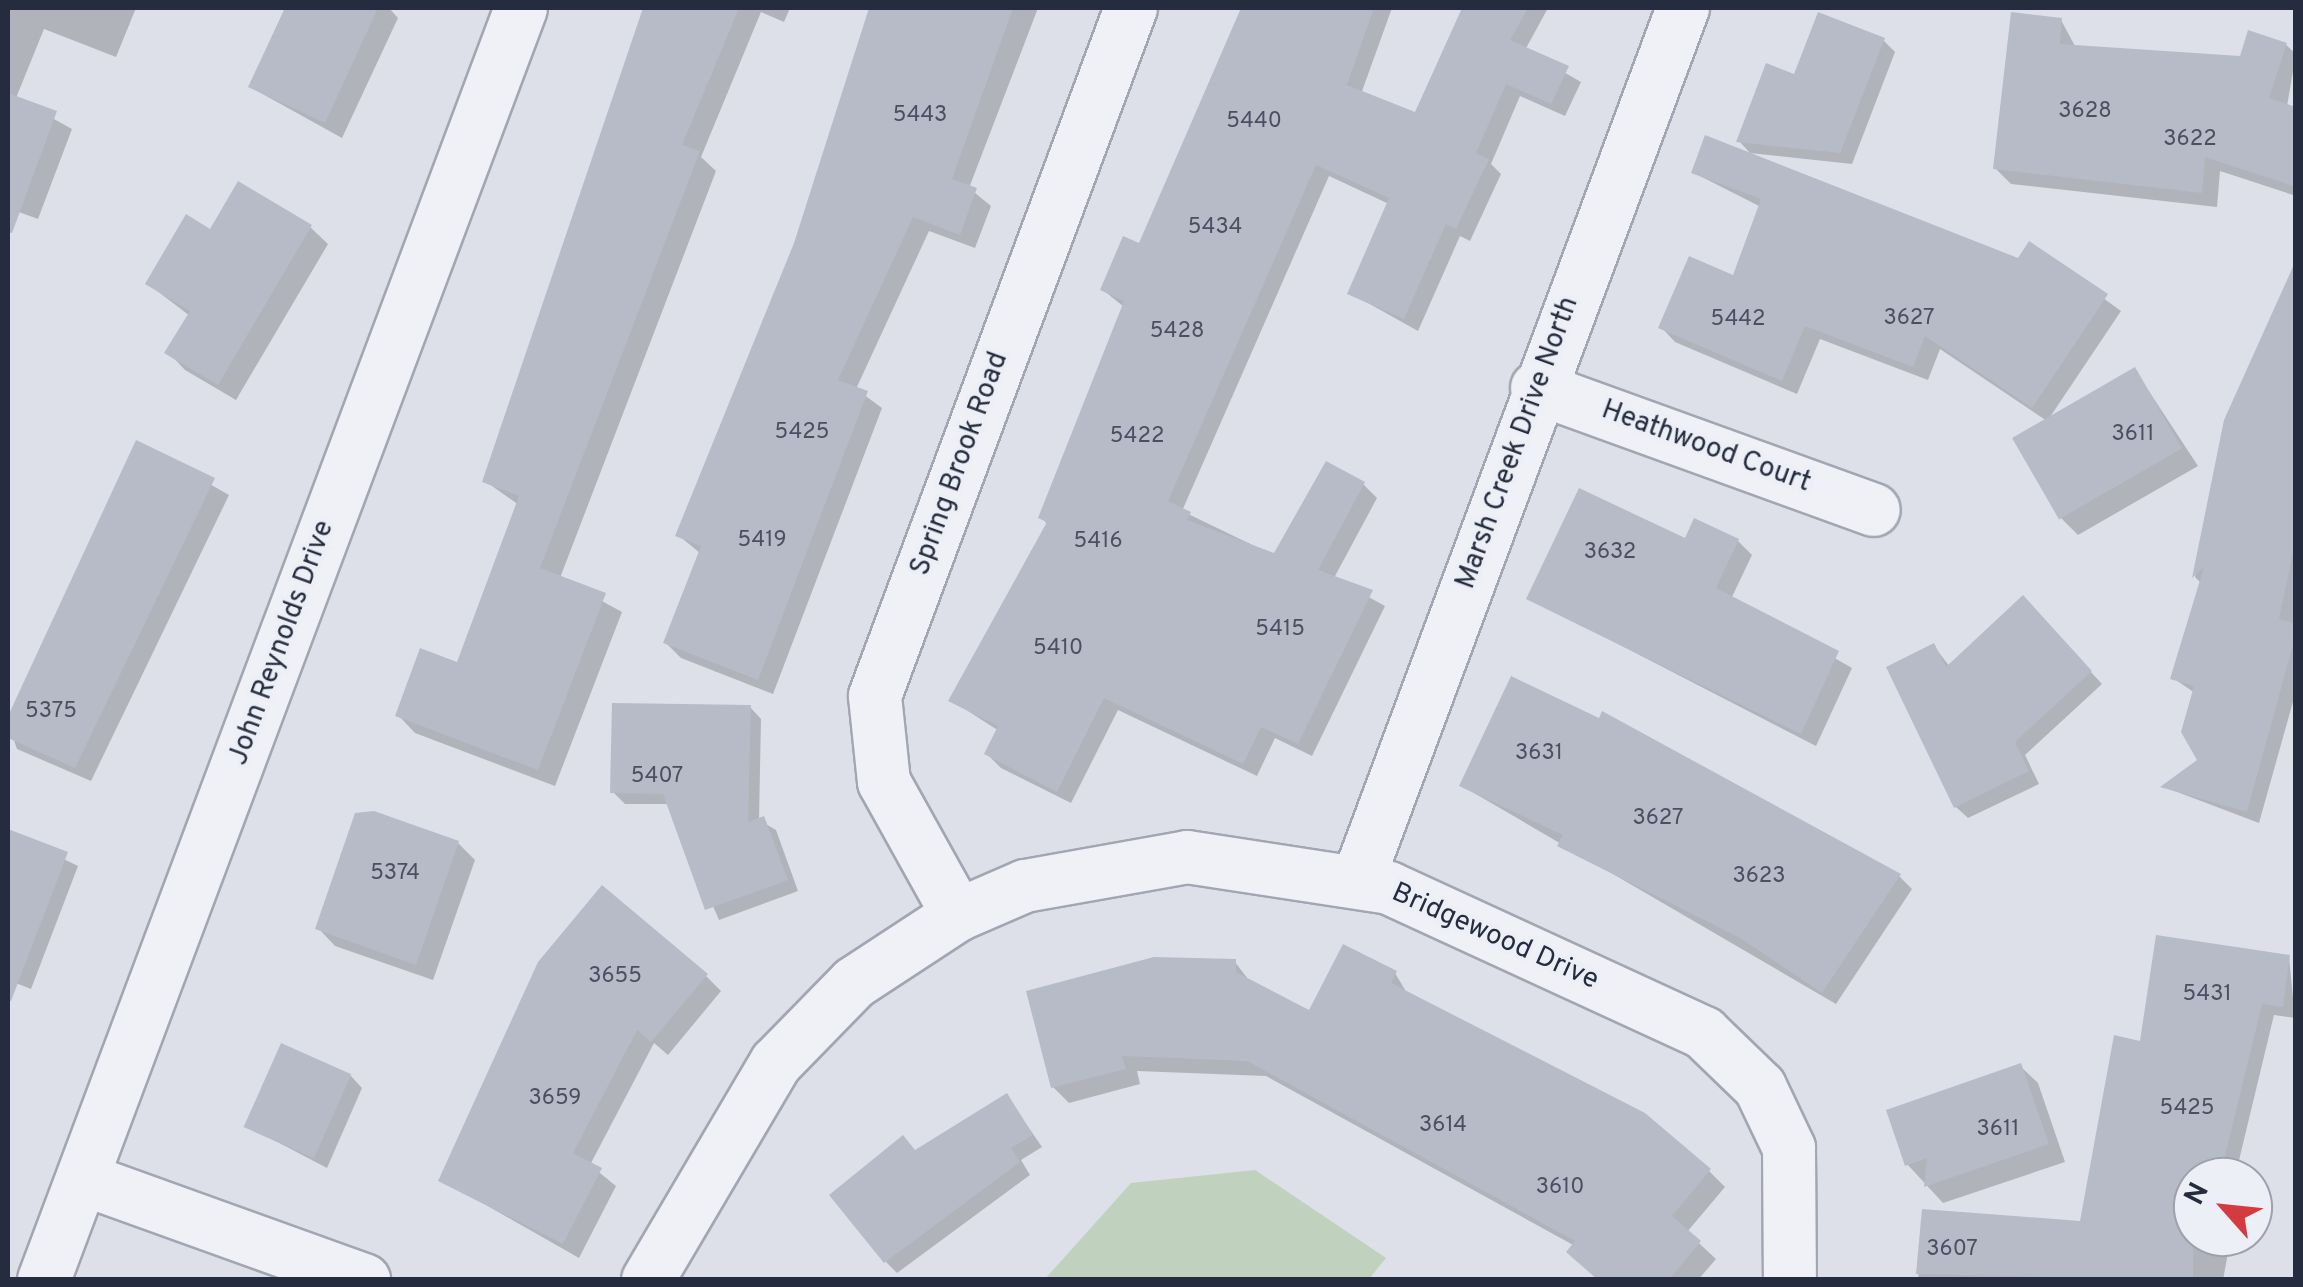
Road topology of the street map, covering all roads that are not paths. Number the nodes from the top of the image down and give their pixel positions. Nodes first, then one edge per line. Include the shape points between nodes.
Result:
1 (521, 8) edge
2 (1130, 8) edge
3 (1684, 8) edge
4 (1538, 388) junction
5 (1874, 510) dead end
6 (1358, 880) junction
7 (958, 915) junction
8 (83, 1179) junction
9 (44, 1280) edge
10 (364, 1280) edge
11 (648, 1280) edge
12 (1790, 1280) edge

1 - 8 street, John Reynolds Drive
2 - 7 street, Spring Brook Road via 875,696 884,782
3 - 4 street, Marsh Creek Drive North
4 - 5 street, Heathwood Court
4 - 6 street, Marsh Creek Drive North
6 - 7 street, Bridgewood Drive via 1245,861 1127,862 1025,886
6 - 12 street, Bridgewood Drive via 1479,925 1704,1034 1742,1064 1789,1148
7 - 11 street, Bridgewood Drive via 854,982 801,1033 736,1123
8 - 9 street, John Reynolds Drive
8 - 10 street

